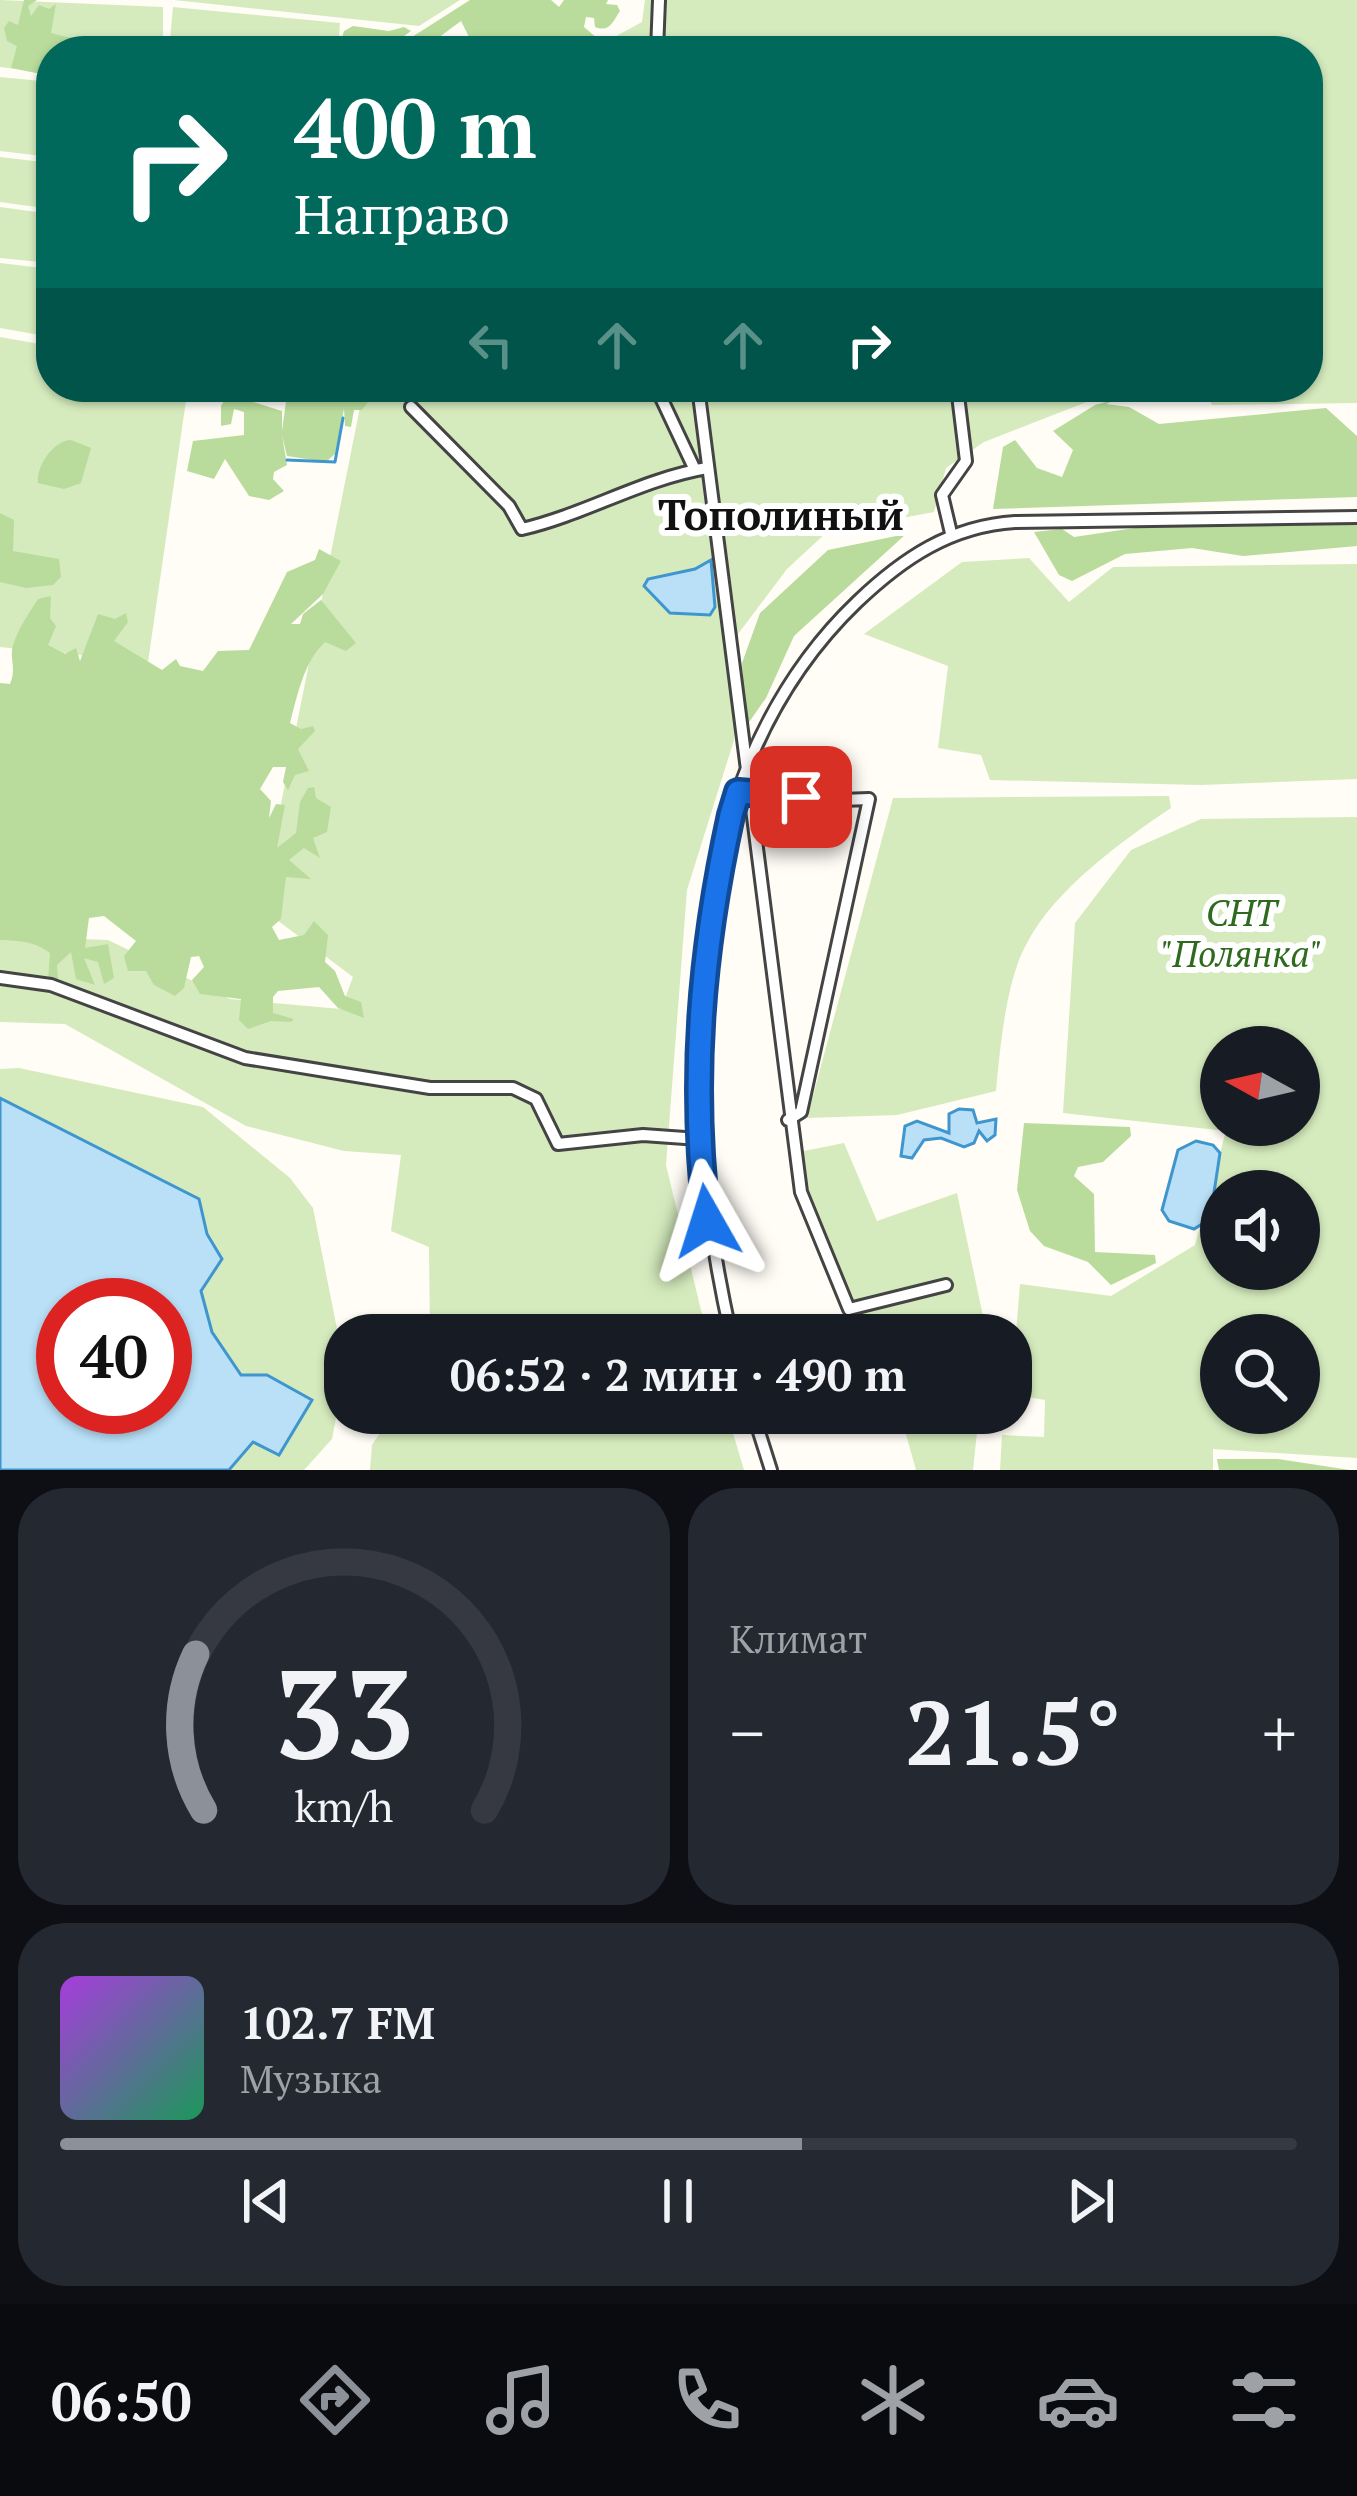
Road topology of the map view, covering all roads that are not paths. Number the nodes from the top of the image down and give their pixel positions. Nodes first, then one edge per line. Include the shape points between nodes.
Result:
1 (659, 0) edge
2 (658, 36) edge
3 (664, 402) edge
4 (699, 402) edge
5 (960, 402) edge
6 (412, 407) dead end
7 (701, 469) junction
8 (1357, 517) edge
9 (951, 533) junction
10 (746, 771) junction
11 (743, 792) junction
12 (0, 978) edge
13 (788, 1120) junction
14 (699, 1139) junction
15 (946, 1285) dead end
16 (727, 1314) edge
17 (760, 1434) edge
18 (771, 1470) edge

1 - 2 street
3 - 7 street
4 - 7 street
5 - 9 street via 966,461 942,495
6 - 7 street via 522,529
7 - 10 street
8 - 9 street via 1015,522
9 - 10 street via 885,577 832,627 785,691
10 - 11 street
11 - 13 street
11 - 13 street via 869,799 801,1112
11 - 14 street via 702,976
12 - 14 street via 51,985 245,1058 430,1088 513,1088 536,1099 558,1144
13 - 15 street via 801,1192 849,1310
14 - 16 street
17 - 18 street

